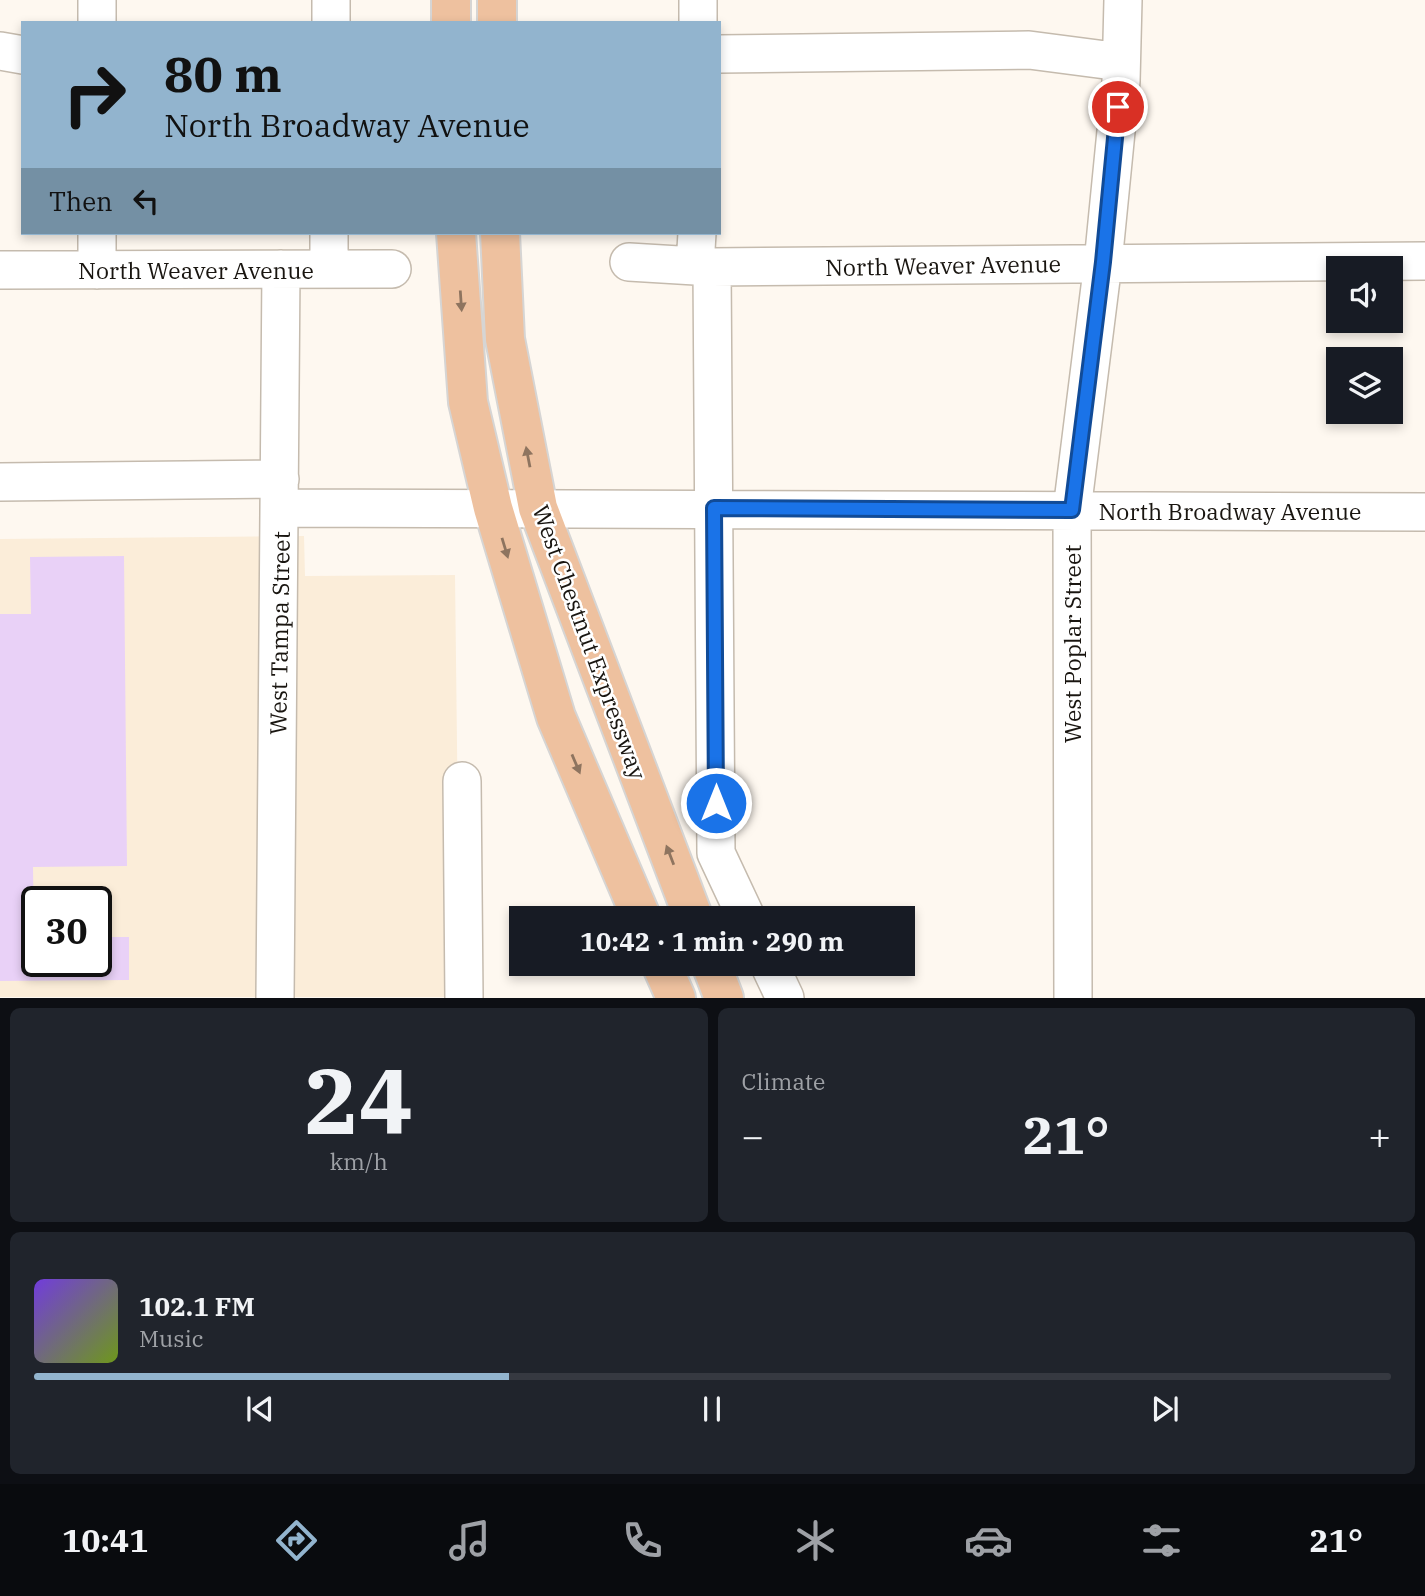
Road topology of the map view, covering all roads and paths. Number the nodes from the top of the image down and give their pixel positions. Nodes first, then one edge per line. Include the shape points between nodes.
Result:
1 (97, 0) edge
2 (331, 0) edge
3 (450, 0) edge
4 (497, 0) edge
5 (698, 0) edge
6 (1123, 0) edge
7 (97, 21) edge
8 (331, 21) edge
9 (451, 21) edge
10 (497, 21) edge
11 (698, 21) edge
12 (0, 51) edge
13 (721, 54) edge
14 (21, 55) edge
15 (1121, 62) junction
16 (97, 235) edge
17 (329, 235) edge
18 (456, 235) edge
19 (500, 235) edge
20 (701, 256) edge
21 (1425, 261) edge
22 (629, 262) dead end
23 (1103, 262) junction
24 (329, 269) junction
25 (392, 269) dead end
26 (0, 270) edge
27 (97, 270) junction
28 (281, 270) junction
29 (0, 482) edge
30 (280, 494) junction
31 (493, 508) junction
32 (538, 508) junction
33 (714, 508) junction
34 (1072, 510) junction
35 (1425, 512) edge
36 (463, 781) dead end
37 (636, 906) edge
38 (689, 906) edge
39 (741, 906) edge
40 (666, 976) edge
41 (716, 976) edge
42 (775, 976) edge
43 (275, 998) edge
44 (464, 998) edge
45 (676, 998) edge
46 (724, 998) edge
47 (785, 998) edge
48 (1073, 998) edge

1 - 7 street
2 - 8 street
3 - 9 main road
4 - 10 main road
5 - 11 street
6 - 15 street, West Poplar Street
12 - 14 street
13 - 15 street via 1029,50
15 - 23 street, West Poplar Street
16 - 27 street
17 - 24 street
18 -> 31 main road, West Chestnut Expressway via 468,402
32 -> 19 main road, West Chestnut Expressway via 505,339
20 - 22 street, North Weaver Avenue
20 - 23 street, North Weaver Avenue
20 - 33 street
21 - 23 street, North Weaver Avenue
23 - 34 street, West Poplar Street
24 - 25 street, North Weaver Avenue
24 - 28 street, North Weaver Avenue
26 - 27 street, North Weaver Avenue
27 - 28 street, North Weaver Avenue
28 - 30 street, West Tampa Street
29 - 30 street, North Broadway Avenue
30 - 31 street, North Broadway Avenue
30 - 43 street, West Tampa Street
31 - 32 street, North Broadway Avenue
31 -> 37 main road, West Chestnut Expressway via 555,717
32 - 33 street, North Broadway Avenue
38 -> 32 main road, West Chestnut Expressway
33 - 34 street, North Broadway Avenue
33 - 39 street via 716,853
34 - 35 street, North Broadway Avenue
34 - 48 street, West Poplar Street
36 - 44 street
40 - 45 main road
41 - 46 main road
42 - 47 street

